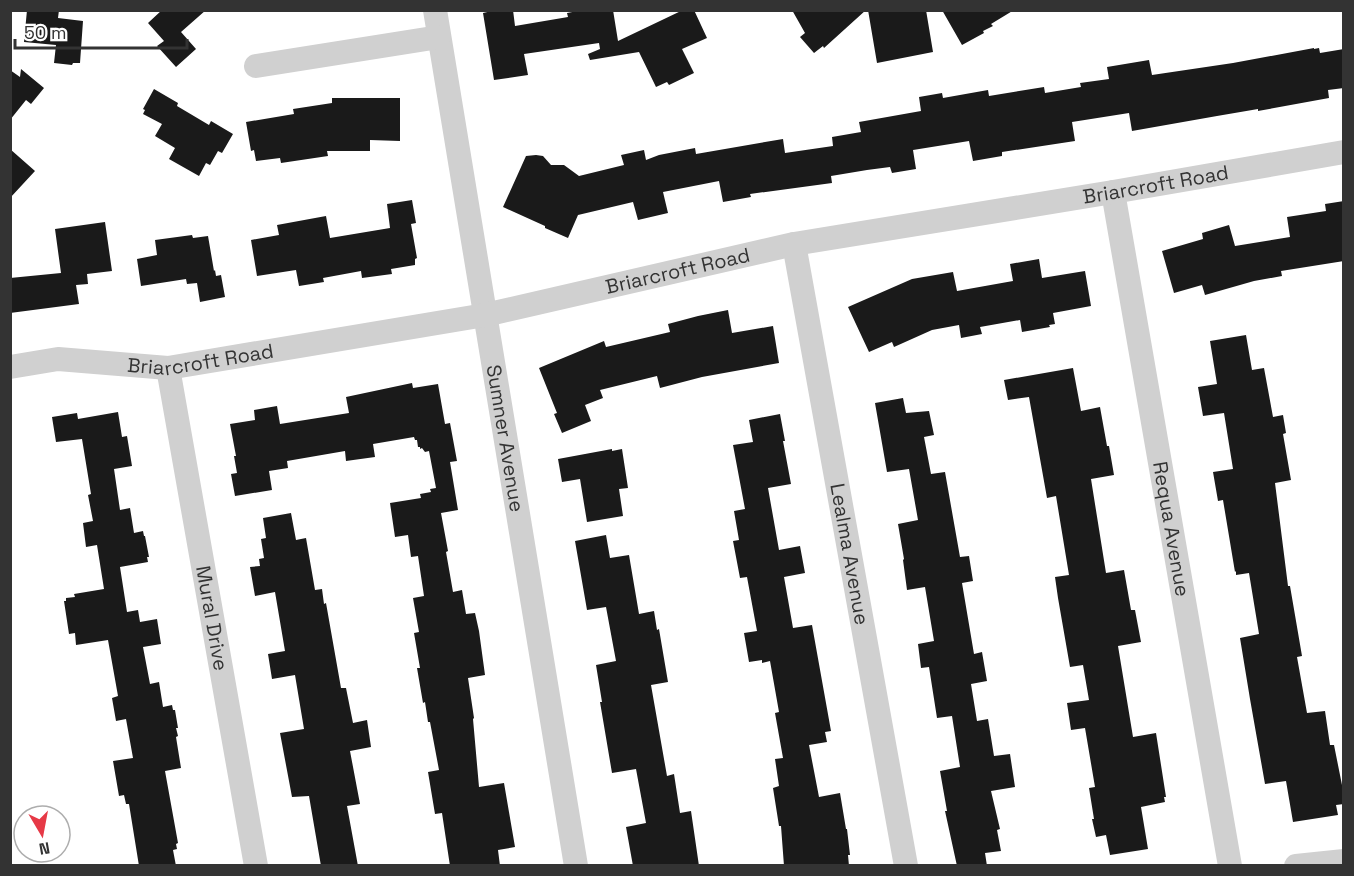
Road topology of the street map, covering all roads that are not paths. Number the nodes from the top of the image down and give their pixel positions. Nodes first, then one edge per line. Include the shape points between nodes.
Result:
1 (435, 10) edge
2 (439, 38) junction
3 (256, 66) dead end
4 (1344, 152) edge
5 (1113, 192) junction
6 (794, 244) junction
7 (485, 315) junction
8 (10, 367) edge
9 (168, 368) junction
10 (1344, 861) edge
11 (256, 866) edge
12 (576, 866) edge
13 (906, 866) edge
14 (1230, 866) edge
15 (1296, 866) edge

1 - 2 street, Sumner Avenue
2 - 3 street
2 - 7 street, Sumner Avenue
4 - 5 street, Briarcroft Road
5 - 6 street, Briarcroft Road
5 - 14 street, Requa Avenue
6 - 7 street, Briarcroft Road
6 - 13 street, Lealma Avenue
7 - 9 street, Briarcroft Road
7 - 12 street, Sumner Avenue
8 - 9 street, Briarcroft Road via 58,360
9 - 11 street, Mural Drive
10 - 15 street

